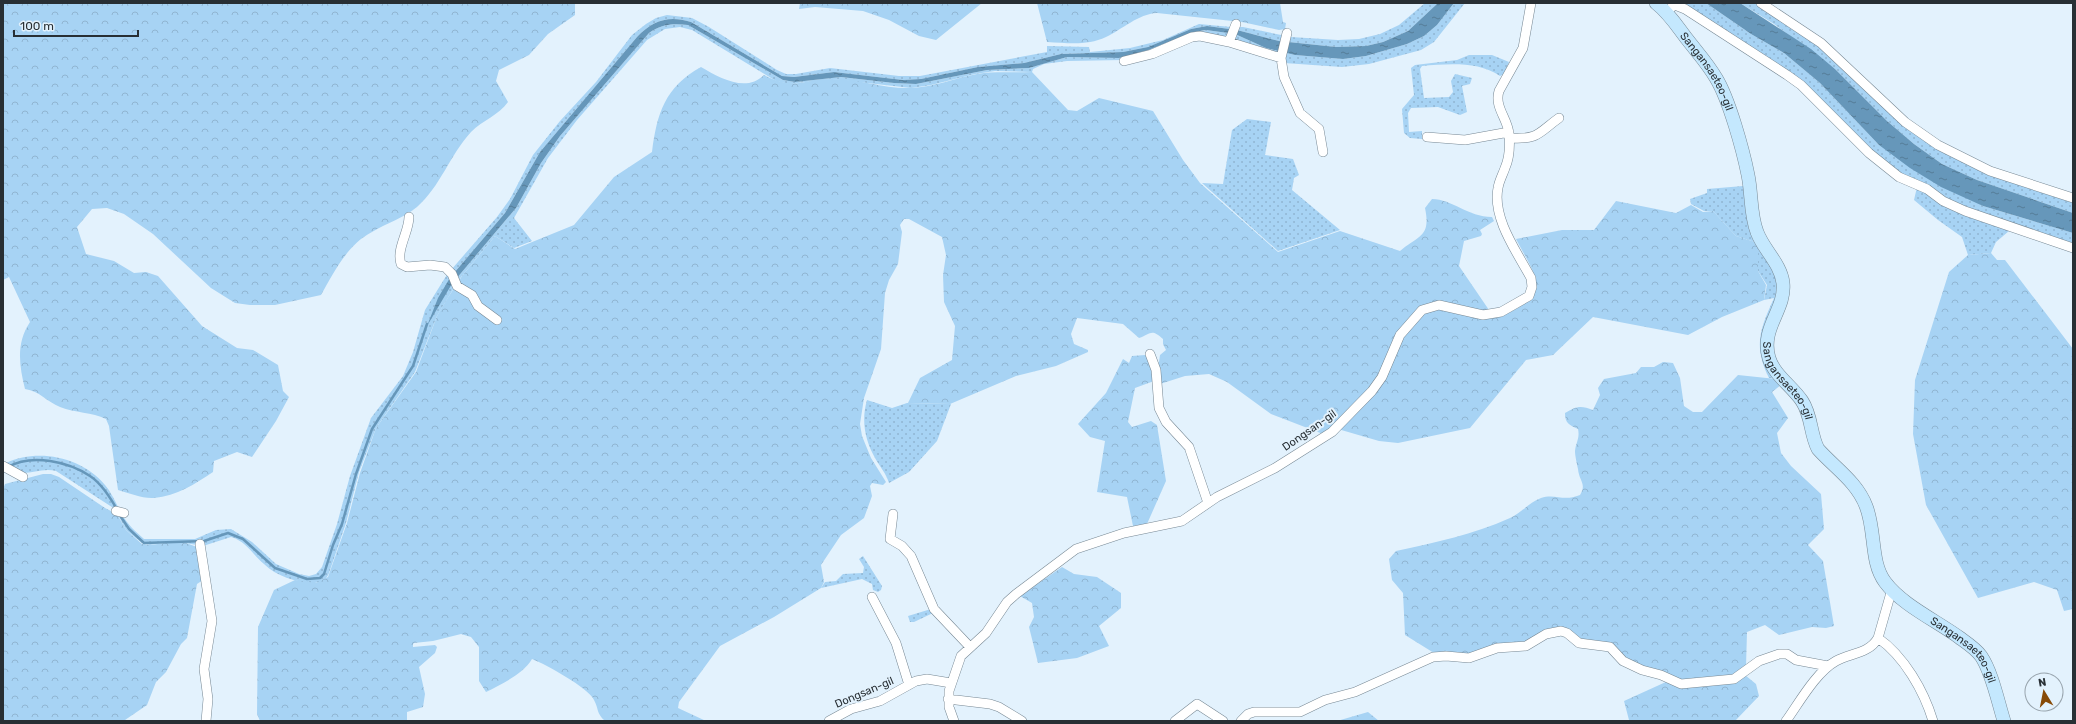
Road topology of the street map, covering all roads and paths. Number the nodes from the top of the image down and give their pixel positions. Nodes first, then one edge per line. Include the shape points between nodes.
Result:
1 (1531, 3) edge
2 (1761, 3) edge
3 (1661, 7) edge
4 (1235, 25) dead end
5 (1287, 34) dead end
6 (1230, 40) junction
7 (1282, 57) junction
8 (1124, 61) dead end
9 (1559, 118) dead end
10 (1509, 135) junction
11 (1427, 136) dead end
12 (1323, 152) dead end
13 (2073, 198) edge
14 (409, 217) dead end
15 (2073, 248) edge
16 (498, 320) dead end
17 (1150, 354) dead end
18 (6, 468) edge
19 (24, 477) dead end
20 (1208, 503) junction
21 (893, 514) dead end
22 (200, 544) dead end
23 (1892, 589) junction
24 (872, 597) dead end
25 (1878, 638) junction
26 (970, 647) junction
27 (1828, 666) junction
28 (950, 683) junction
29 (909, 685) junction
30 (948, 699) junction
31 (206, 721) edge
32 (829, 721) edge
33 (954, 721) edge
34 (1022, 721) edge
35 (1175, 721) edge
36 (1223, 721) edge
37 (1241, 721) edge
38 (1786, 721) edge
39 (1933, 721) edge
40 (2004, 721) edge

1 - 10 street, Dongsan-gil via 1523,48 1498,95
2 - 13 street via 1821,43 1906,122 1938,145 1984,168
3 - 15 street via 1685,9 1787,74 1869,153 1899,177 1927,189 1958,208
3 - 23 street, Sangansaeteo-gil via 1712,73 1722,90 1745,159 1757,232 1783,279 1782,298 1767,337 1769,359 1774,369 1806,408 1818,449 1862,497 1873,530 1878,566
4 - 6 street
5 - 7 street
6 - 7 street
6 - 8 street via 1196,36 1152,54
7 - 12 street via 1289,90 1300,114 1319,129
9 - 10 street via 1534,136
10 - 11 street via 1464,140
10 - 20 street, Dongsan-gil via 1507,161 1498,187 1498,207 1502,223 1531,278 1529,296 1511,308 1492,314 1483,315 1442,306 1422,310 1400,335 1378,383 1341,424 1280,464
14 - 16 street via 400,257 401,264 406,267 444,267 452,274 457,286 472,295 478,306
17 - 20 street via 1156,370 1159,408 1166,422 1188,447
18 - 19 street
20 - 26 street, Dongsan-gil via 1177,523 1124,533 1072,552 1010,599 986,633
21 - 26 street via 890,539 902,546 911,556 934,610
22 - 31 street via 212,621 204,669 208,699
23 - 25 street
23 - 40 street, Sangansaeteo-gil via 1980,654
24 - 29 street, Dongsan-gil via 896,643
25 - 27 street via 1871,648
25 - 39 street via 1908,669
26 - 28 street, Dongsan-gil via 961,656
27 - 37 street via 1779,654 1759,661 1734,679 1681,684 1623,662 1610,647 1579,643 1567,632 1558,631 1546,634 1528,645 1496,648 1469,658 1433,657 1355,692 1325,700 1300,712 1251,712
27 - 38 street
28 - 29 street, Dongsan-gil via 927,679
28 - 30 street, Dongsan-gil
29 - 32 street, Dongsan-gil via 880,701 851,709
30 - 33 street, Dongsan-gil
30 - 34 street via 990,704
35 - 36 street via 1197,704

